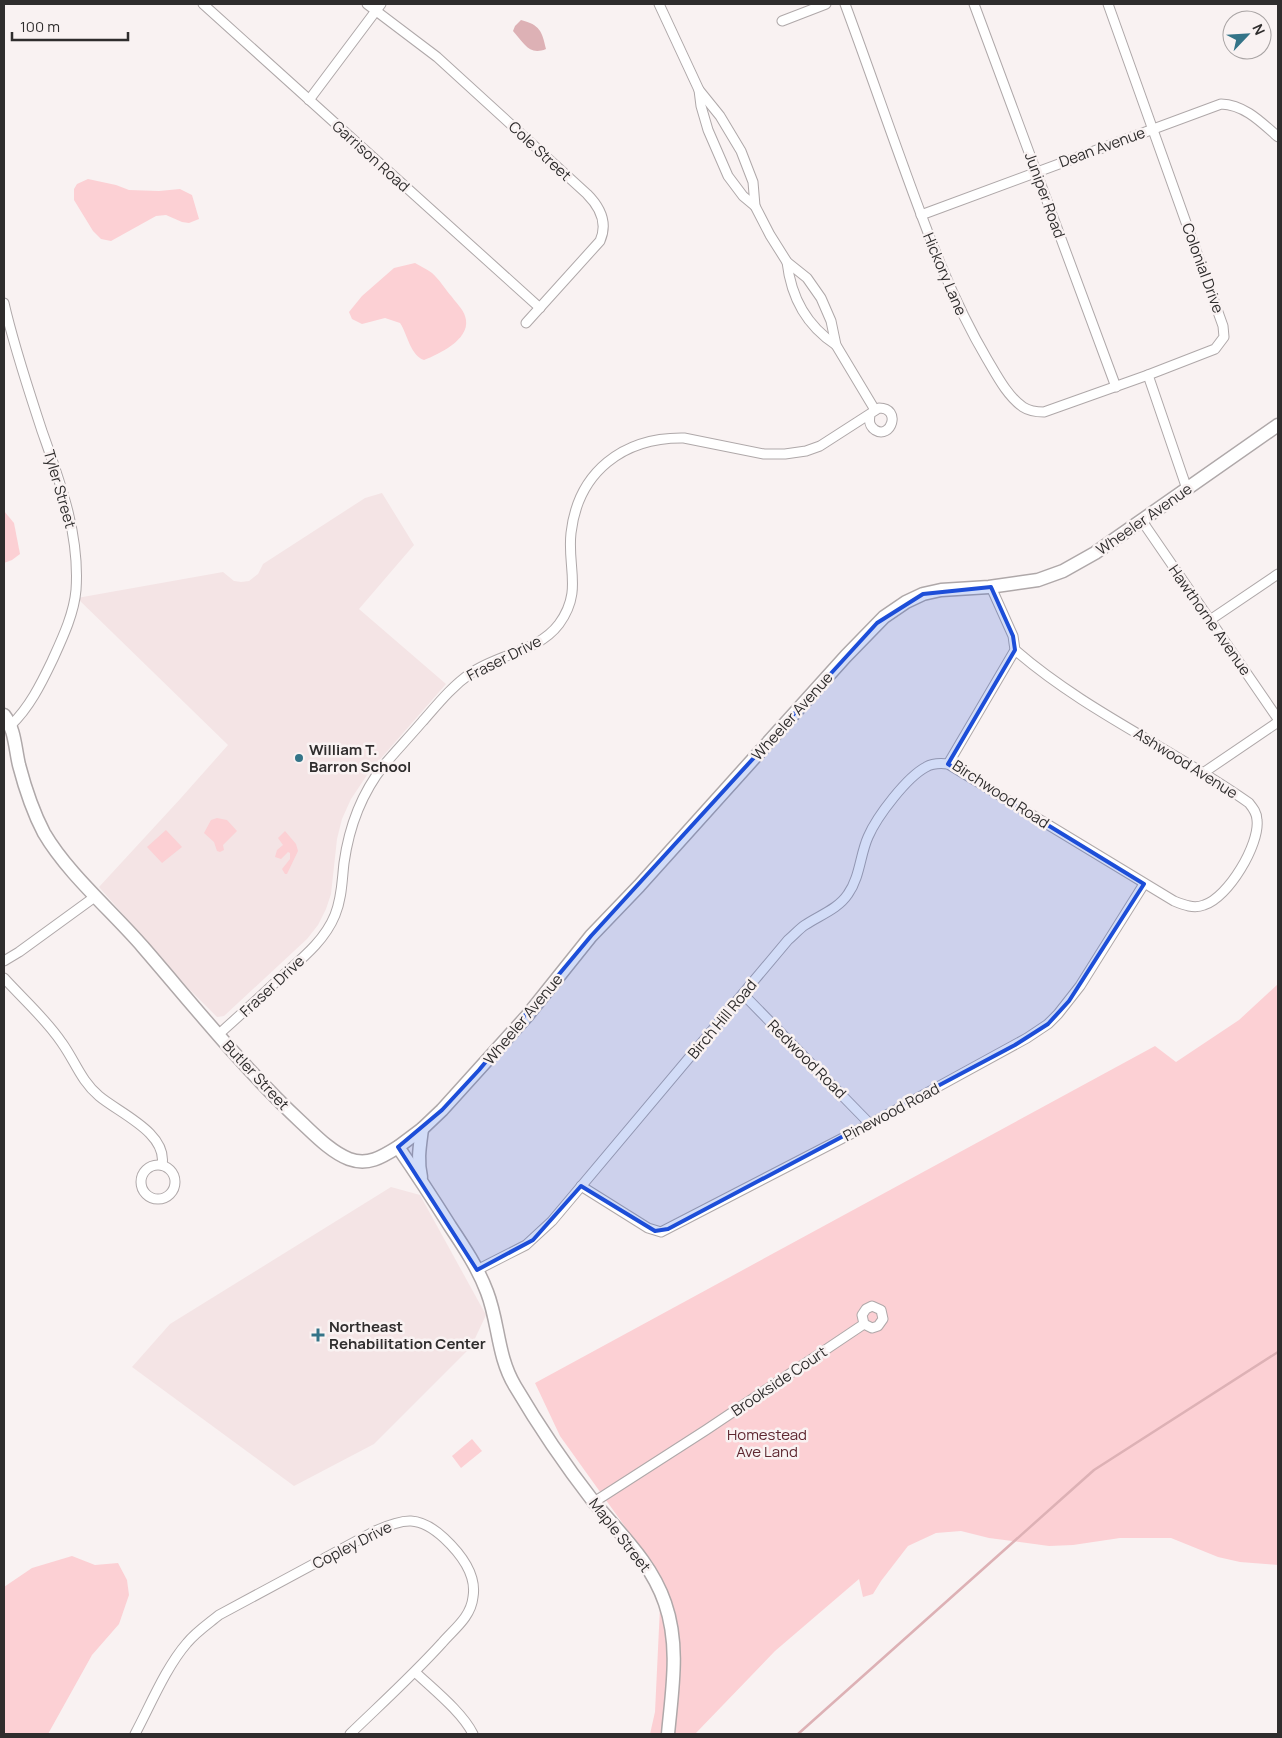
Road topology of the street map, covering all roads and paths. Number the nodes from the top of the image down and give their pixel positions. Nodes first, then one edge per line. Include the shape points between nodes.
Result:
1 (203, 4) edge
2 (367, 4) edge
3 (658, 4) edge
4 (826, 4) edge
5 (845, 4) edge
6 (974, 4) edge
7 (1108, 4) edge
8 (379, 7) edge
9 (782, 21) dead end
10 (699, 90) junction
11 (309, 100) junction
12 (1153, 128) junction
13 (1278, 136) edge
14 (1036, 172) junction
15 (755, 206) junction
16 (921, 215) junction
17 (788, 262) junction
18 (4, 303) edge
19 (540, 308) junction
20 (526, 323) dead end
21 (836, 346) junction
22 (1148, 375) junction
23 (1116, 387) junction
24 (1278, 425) edge
25 (1187, 489) junction
26 (1142, 521) junction
27 (1278, 574) edge
28 (991, 587) junction
29 (1210, 620) junction
30 (1015, 650) junction
31 (7, 720) edge
32 (1278, 721) edge
33 (948, 764) junction
34 (1203, 773) junction
35 (1144, 884) junction
36 (96, 896) junction
37 (1198, 907) joint
38 (4, 962) edge
39 (4, 978) edge
40 (743, 994) junction
41 (219, 1034) junction
42 (870, 1124) junction
43 (422, 1129) junction
44 (398, 1147) junction
45 (162, 1166) dead end
46 (422, 1181) junction
47 (582, 1186) junction
48 (477, 1270) junction
49 (864, 1324) dead end
50 (594, 1502) junction
51 (415, 1672) junction
52 (135, 1734) edge
53 (350, 1734) edge
54 (473, 1734) edge
55 (668, 1734) edge

1 - 11 street, Garrison Road
2 - 8 street, Cole Street
3 - 10 street
4 - 9 street
5 - 16 street, Hickory Lane
6 - 14 street, Juniper Road
7 - 12 street, Colonial Drive
8 - 11 street
8 - 19 street, Cole Street via 587,194 601,212 604,227 600,241
10 - 15 street via 720,116 741,151 753,182
10 - 15 street via 703,115 720,161 737,190
11 - 19 street, Garrison Road
12 - 13 street, Dean Avenue via 1212,106 1230,104 1246,111
12 - 14 street, Dean Avenue
12 - 22 street, Colonial Drive via 1224,332 1222,342 1211,352
14 - 16 street, Dean Avenue
14 - 23 street, Juniper Road
15 - 17 street
16 - 23 street, Hickory Lane via 960,310 997,375 1018,403 1030,411 1044,412
17 - 21 street via 821,298 832,321
17 - 21 street via 792,287 802,310 817,330
18 - 31 street, Tyler Street via 16,352 65,499 73,534 76,589 68,623 52,662 20,716
19 - 20 street, Cole Street
21 - 41 street, Fraser Drive via 873,413 820,446 776,455 672,438 636,445 620,453 587,484 574,516 572,598 554,631 539,642 473,671 446,694 385,764 357,810 347,845 337,910 325,934 313,949
22 - 23 street, Hickory Lane
22 - 25 street
24 - 25 street, Wheeler Avenue
25 - 26 street, Wheeler Avenue
26 - 28 street, Wheeler Avenue via 1063,571 1038,580
26 - 29 street, Hawthorne Avenue
27 - 29 street
28 - 30 street via 1014,636
28 - 43 street, Wheeler Avenue via 923,594 898,606 877,623 591,936 521,1023
29 - 32 street, Hawthorne Avenue
30 - 33 street, Birchwood Road
30 - 34 street, Ashwood Avenue via 1056,683
31 - 36 street, Butler Street via 20,768 44,831 59,854
32 - 34 street
33 - 35 street, Birchwood Road
33 - 40 street, Birch Hill Road via 927,766 909,780 886,807 868,836 856,880 847,896 796,932
34 - 37 street, Ashwood Avenue via 1249,803 1257,818 1257,827 1238,873 1216,899
35 - 37 street, Birchwood Road via 1174,901
35 - 42 street, Pinewood Road via 1080,986 1048,1024
36 - 38 street
36 - 41 street, Butler Street
39 - 45 street via 57,1036 91,1089 133,1119 153,1138 162,1154
40 - 42 street, Redwood Road
40 - 47 street, Birch Hill Road
41 - 44 street, Butler Street via 290,1112 339,1154 364,1162 378,1159
42 - 47 street, Pinewood Road via 661,1232 648,1228
43 - 44 street, Wheeler Avenue
43 - 46 street via 418,1152
44 - 46 street
46 - 48 street
47 - 48 street, Birch Hill Road via 533,1240
48 - 50 street, Maple Street via 492,1306 503,1361 514,1385
49 - 50 street, Brookside Court
50 - 55 street, Maple Street via 646,1566 665,1604 675,1666
51 - 52 street, Copley Drive via 462,1622 472,1606 474,1588 470,1571 446,1540 435,1529 406,1520 375,1531 219,1615 200,1630 175,1658
51 - 53 street, Copley Drive
51 - 54 street via 458,1713

